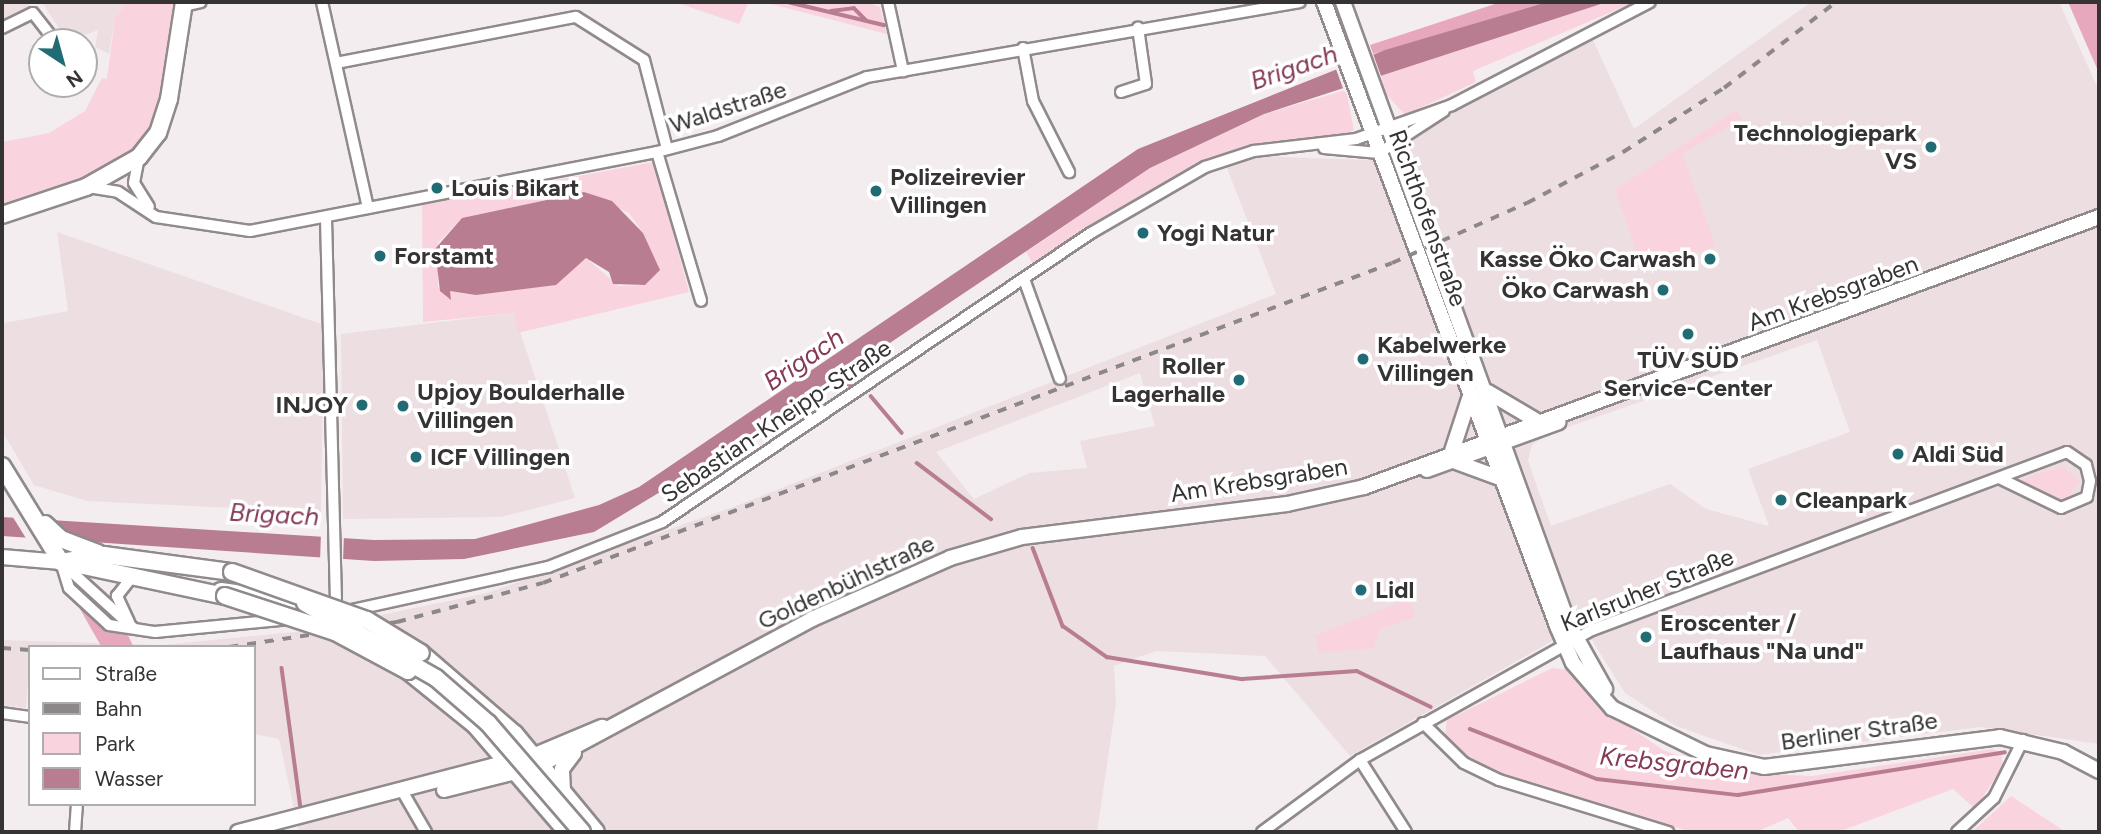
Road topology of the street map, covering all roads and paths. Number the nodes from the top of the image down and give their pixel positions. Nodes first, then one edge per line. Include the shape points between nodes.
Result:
1 (201, 2) edge
2 (322, 2) edge
3 (888, 2) edge
4 (1300, 2) edge
5 (1324, 2) edge
6 (1343, 2) edge
7 (1650, 2) edge
8 (184, 4) edge
9 (34, 7) edge
10 (47, 28) edge
11 (1138, 28) junction
12 (2, 29) edge
13 (1023, 48) junction
14 (336, 64) junction
15 (903, 71) junction
16 (1121, 92) dead end
17 (1452, 105) junction
18 (1390, 127) junction
19 (1373, 133) junction
20 (1395, 146) junction
21 (1318, 147) junction
22 (662, 150) junction
23 (1379, 153) junction
24 (139, 157) junction
25 (1069, 172) dead end
26 (86, 187) junction
27 (368, 208) junction
28 (2, 215) edge
29 (2099, 216) edge
30 (166, 217) junction
31 (326, 219) junction
32 (1024, 279) junction
33 (701, 301) dead end
34 (1060, 379) dead end
35 (1487, 391) junction
36 (1470, 397) junction
37 (1582, 409) junction
38 (1537, 421) junction
39 (1504, 439) junction
40 (1487, 445) junction
41 (1454, 457) junction
42 (2, 466) edge
43 (1500, 478) junction
44 (2001, 479) junction
45 (29, 507) junction
46 (1106, 524) joint
47 (104, 555) junction
48 (2, 557) edge
49 (61, 562) junction
50 (132, 577) junction
51 (228, 584) junction
52 (336, 614) junction
53 (132, 627) junction
54 (1570, 643) junction
55 (2, 713) edge
56 (28, 717) edge
57 (620, 721) junction
58 (1423, 723) junction
59 (487, 739) junction
60 (2023, 740) junction
61 (577, 749) junction
62 (538, 760) junction
63 (1360, 760) junction
64 (514, 766) junction
65 (2099, 771) edge
66 (472, 772) junction
67 (563, 790) junction
68 (404, 794) junction
69 (77, 806) edge
70 (268, 829) edge
71 (75, 832) edge
72 (238, 832) edge
73 (426, 832) edge
74 (567, 832) edge
75 (582, 832) edge
76 (596, 832) edge
77 (1262, 832) edge
78 (1406, 832) edge
79 (1668, 832) edge
80 (1957, 832) edge

1 - 8 street
2 - 14 street
3 - 15 street
4 - 11 street, Waldstraße
5 - 19 street, Richthofenstraße
6 - 18 street, Richthofenstraße
7 - 17 street, Sebastian-Kneipp-Straße
8 - 24 main road via 169,99 158,133
9 - 10 street
9 - 12 street
11 - 13 street, Waldstraße
11 - 16 street via 1146,84
13 - 15 street, Waldstraße
13 - 25 street via 1033,101
14 - 22 street via 576,17 644,60
14 - 27 street
15 - 22 street, Waldstraße via 839,86 718,136
17 - 18 street, Sebastian-Kneipp-Straße
17 - 20 street, Sebastian-Kneipp-Straße
18 - 19 street, Sebastian-Kneipp-Straße
18 - 20 street, Richthofenstraße
19 - 21 street, Sebastian-Kneipp-Straße
19 - 23 street, Richthofenstraße
20 - 23 street, Sebastian-Kneipp-Straße
20 - 35 street, Richthofenstraße
21 - 23 street, Sebastian-Kneipp-Straße
21 - 32 street, Sebastian-Kneipp-Straße via 1254,151 1205,167
22 - 27 street, Waldstraße
22 - 33 street
23 - 36 street, Richthofenstraße
24 - 26 main road
24 - 30 street, Waldstraße via 136,193
26 - 28 main road
26 - 30 street, Waldstraße via 118,192 144,212
27 - 31 street, Waldstraße
29 - 37 street, Am Krebsgraben
30 - 31 street, Waldstraße via 228,231
31 - 52 street via 334,353
32 - 34 street
32 - 52 street, Sebastian-Kneipp-Straße via 662,522 548,566
35 - 38 street
35 - 39 street, Richthofenstraße
36 - 40 street, Richthofenstraße
36 - 41 street
37 - 38 street, Am Krebsgraben
37 - 39 street, Am Krebsgraben
38 - 39 street, Am Krebsgraben
39 - 40 street, Am Krebsgraben
39 - 54 street, Berliner Straße
40 - 41 street, Am Krebsgraben
40 - 43 street, Berliner Straße
41 - 43 street
41 - 46 street, Am Krebsgraben via 1287,504
42 - 45 main road
43 - 54 street, Berliner Straße
44 - 44 street, Karlsruher Straße via 2067,452 2086,465 2090,481 2087,497 2061,508
44 - 54 street, Karlsruher Straße
45 - 47 main road via 69,543
45 - 49 main road
46 - 57 street, Goldenbühlstraße via 1022,537 950,558 812,619
47 - 49 main road
47 - 51 main road via 210,569
48 - 49 street
49 - 50 main road
49 - 53 street
50 - 51 main road via 209,590
50 - 53 street via 117,596
51 - 59 main road, bridge via 408,671
51 - 62 main road, bridge via 367,620 421,653
51 - 75 main road, bridge via 305,603 436,678 488,723
52 - 53 street, Sebastian-Kneipp-Straße via 155,632
54 - 58 street, Karlsruher Straße
54 - 60 street, Berliner Straße via 1629,715 1706,754 1764,767 1966,738
55 - 56 street
57 - 61 street, Goldenbühlstraße
57 - 62 street, Goldenbühlstraße
58 - 63 street, Karlsruher Straße
58 - 79 street via 1464,763 1499,780
59 - 64 main road
59 - 66 street via 487,755
60 - 65 street, Berliner Straße
60 - 80 street via 1994,799
61 - 62 street, Goldenbühlstraße
61 - 67 street via 562,769
62 - 67 main road
63 - 77 street, Karlsruher Straße
63 - 78 street
64 - 66 street
64 - 68 street
64 - 74 main road
66 - 68 street
67 - 76 main road
68 - 70 street
68 - 73 street
69 - 71 street
70 - 72 street

